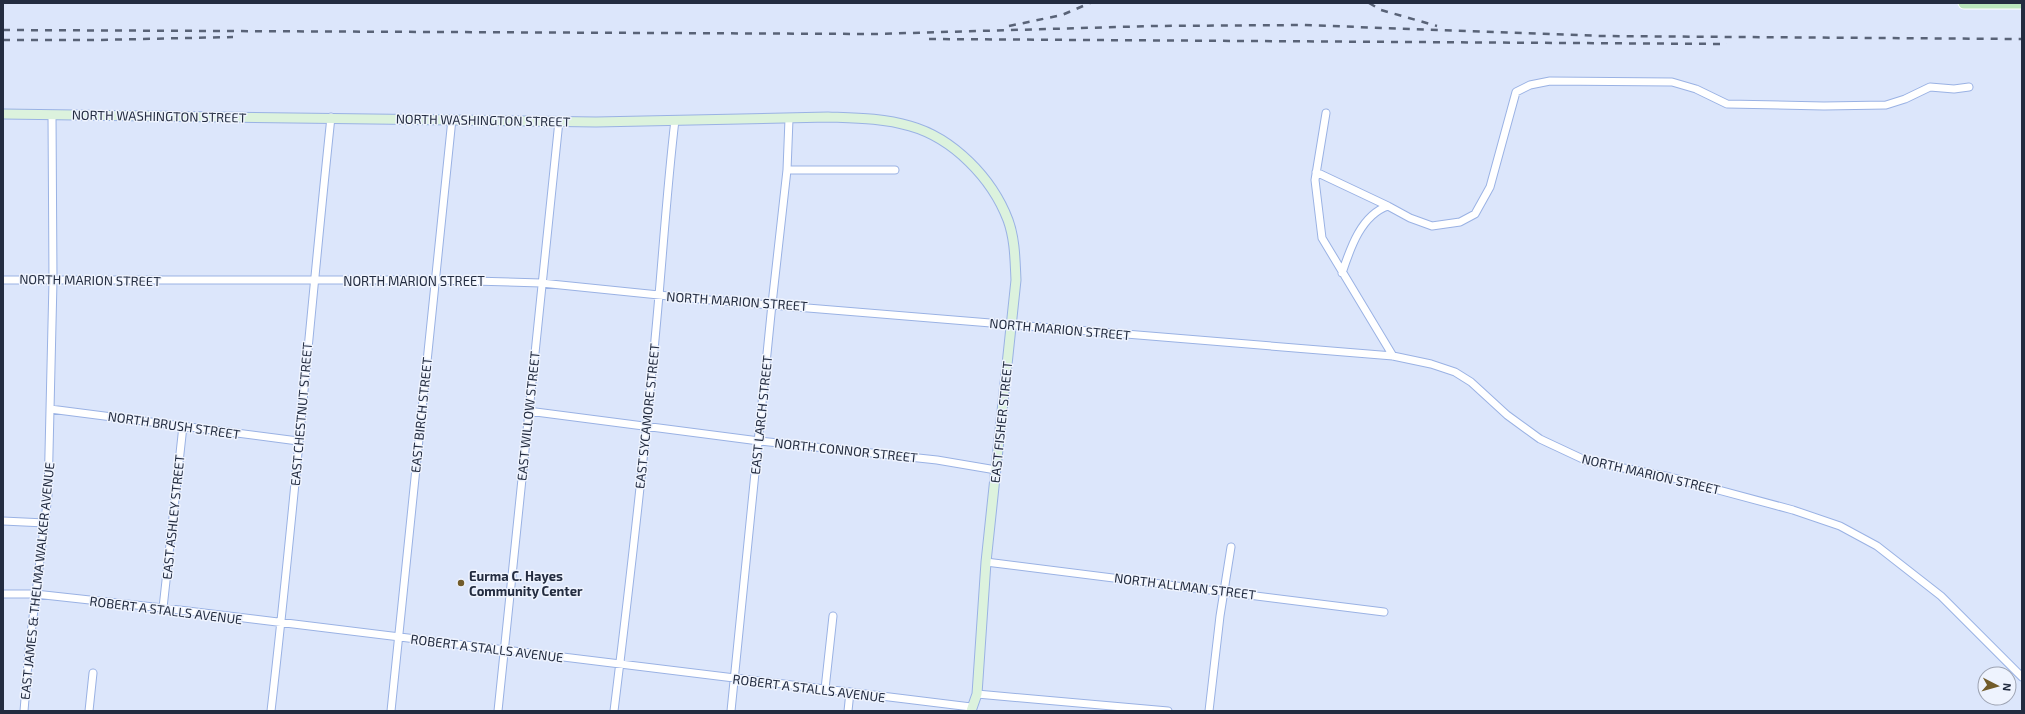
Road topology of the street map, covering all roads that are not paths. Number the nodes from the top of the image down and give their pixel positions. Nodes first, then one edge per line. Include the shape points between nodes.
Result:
1 (1964, 3) edge
2 (2022, 4) edge
3 (1969, 87) dead end
4 (1326, 113) dead end
5 (3, 114) edge
6 (52, 115) junction
7 (331, 117) junction
8 (789, 118) junction
9 (452, 119) junction
10 (675, 120) junction
11 (559, 122) junction
12 (955, 151) joint
13 (787, 170) junction
14 (895, 170) dead end
15 (1316, 172) junction
16 (1388, 206) junction
17 (1342, 273) junction
18 (3, 280) edge
19 (435, 280) junction
20 (52, 281) junction
21 (314, 281) junction
22 (541, 283) junction
23 (659, 295) junction
24 (772, 304) junction
25 (1012, 325) junction
26 (1393, 356) junction
27 (50, 409) junction
28 (528, 411) junction
29 (183, 426) junction
30 (646, 427) junction
31 (298, 441) junction
32 (759, 441) junction
33 (996, 470) junction
34 (3, 521) edge
35 (45, 522) junction
36 (1231, 547) dead end
37 (986, 562) junction
38 (1224, 591) junction
39 (3, 594) edge
40 (35, 594) junction
41 (163, 608) junction
42 (1384, 612) dead end
43 (833, 616) dead end
44 (281, 624) junction
45 (398, 637) junction
46 (505, 649) junction
47 (620, 664) junction
48 (93, 673) dead end
49 (2022, 677) edge
50 (733, 679) junction
51 (825, 690) junction
52 (850, 692) junction
53 (976, 694) junction
54 (971, 709) edge
55 (24, 711) edge
56 (89, 711) edge
57 (271, 711) edge
58 (391, 711) edge
59 (498, 711) edge
60 (614, 711) edge
61 (731, 711) edge
62 (848, 711) edge
63 (1168, 711) edge
64 (1209, 711) edge

1 - 2 main road
3 - 16 street via 1930,87 1886,105 1824,106 1727,104 1696,89 1672,82 1550,81 1530,85 1516,92 1490,187 1476,214 1460,222 1432,226
4 - 15 street
5 - 6 street, NORTH WASHINGTON STREET
6 - 7 street, NORTH WASHINGTON STREET
6 - 20 street, EAST JAMES & THELMA WALKER AVENUE
7 - 9 street, NORTH WASHINGTON STREET
7 - 21 street, EAST CHESTNUT STREET
8 - 10 street, NORTH WASHINGTON STREET
8 - 12 street, NORTH WASHINGTON STREET via 865,118 909,126 939,139
8 - 13 street, EAST LARCH STREET
9 - 11 street, NORTH WASHINGTON STREET
9 - 19 street, EAST BIRCH STREET
10 - 11 street, NORTH WASHINGTON STREET
10 - 23 street, EAST SYCAMORE STREET
11 - 22 street, EAST WILLOW STREET
12 - 25 street, EAST FISHER STREET via 980,174 997,198 1008,220 1015,250 1016,272
13 - 14 street
13 - 24 street, EAST LARCH STREET
15 - 16 street
15 - 17 street via 1322,238
16 - 17 street via 1377,210 1356,236
17 - 26 street
18 - 20 street, NORTH MARION STREET
19 - 21 street, NORTH MARION STREET
19 - 22 street, NORTH MARION STREET
19 - 45 street, EAST BIRCH STREET
20 - 21 street, NORTH MARION STREET
20 - 27 street, EAST JAMES & THELMA WALKER AVENUE
21 - 31 street, EAST CHESTNUT STREET
22 - 23 street, NORTH MARION STREET
22 - 28 street, EAST WILLOW STREET
23 - 24 street, NORTH MARION STREET
23 - 30 street, EAST SYCAMORE STREET
24 - 25 street, NORTH MARION STREET
24 - 32 street, EAST LARCH STREET
25 - 26 street, NORTH MARION STREET
25 - 33 street, EAST FISHER STREET
26 - 49 street, NORTH MARION STREET via 1455,372 1471,382 1507,415 1540,439 1587,461 1670,477 1793,510 1840,526 1877,546 1941,596
27 - 29 street, NORTH BRUSH STREET
27 - 35 street, EAST JAMES & THELMA WALKER AVENUE
28 - 30 street, NORTH CONNOR STREET
28 - 46 street, EAST WILLOW STREET
29 - 31 street, NORTH BRUSH STREET
29 - 41 street, EAST ASHLEY STREET
30 - 32 street, NORTH CONNOR STREET
30 - 47 street, EAST SYCAMORE STREET
31 - 44 street, EAST CHESTNUT STREET
32 - 33 street, NORTH CONNOR STREET via 926,459
32 - 50 street, EAST LARCH STREET
33 - 37 street, EAST FISHER STREET
34 - 35 street
35 - 40 street, EAST JAMES & THELMA WALKER AVENUE
36 - 38 street
37 - 38 street, NORTH ALLMAN STREET
37 - 53 street, EAST FISHER STREET
38 - 42 street, NORTH ALLMAN STREET
38 - 64 street
39 - 40 street, ROBERT A STALLS AVENUE
40 - 41 street, ROBERT A STALLS AVENUE
40 - 55 street, EAST JAMES & THELMA WALKER AVENUE
41 - 44 street, ROBERT A STALLS AVENUE
43 - 51 street
44 - 45 street, ROBERT A STALLS AVENUE
44 - 57 street, EAST CHESTNUT STREET
45 - 46 street, ROBERT A STALLS AVENUE
45 - 58 street, EAST BIRCH STREET
46 - 47 street, ROBERT A STALLS AVENUE
46 - 59 street, EAST WILLOW STREET
47 - 50 street, ROBERT A STALLS AVENUE
47 - 60 street, EAST SYCAMORE STREET
48 - 56 street
50 - 51 street, ROBERT A STALLS AVENUE
50 - 61 street, EAST LARCH STREET
51 - 52 street, ROBERT A STALLS AVENUE
52 - 54 street, ROBERT A STALLS AVENUE
52 - 62 street
53 - 54 street, EAST FISHER STREET
53 - 63 street

